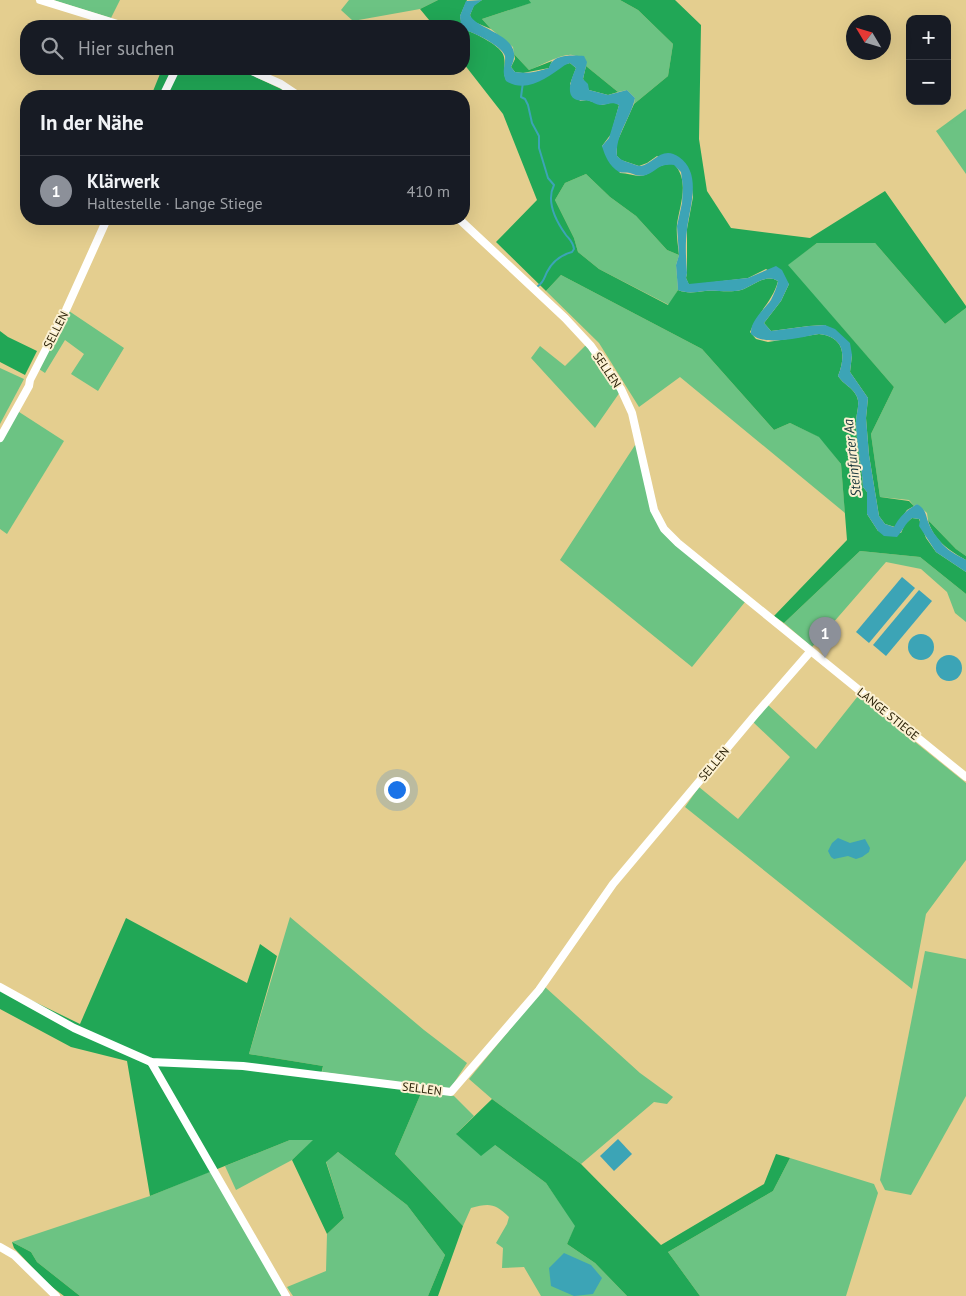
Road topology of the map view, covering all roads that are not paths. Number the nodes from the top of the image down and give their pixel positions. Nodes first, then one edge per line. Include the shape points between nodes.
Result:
1 (40, 0) edge
2 (105, 20) edge
3 (173, 75) edge
4 (261, 75) edge
5 (166, 90) edge
6 (290, 90) edge
7 (105, 225) edge
8 (465, 225) edge
9 (0, 438) edge
10 (810, 652) junction
11 (966, 777) edge
12 (0, 987) edge
13 (151, 1062) junction
14 (0, 1248) edge
15 (56, 1296) edge
16 (286, 1296) edge

1 - 2 street
3 - 5 street
4 - 6 street
7 - 9 street, SELLEN via 29,386
8 - 10 street, SELLEN via 565,318 591,346 620,389 632,413 654,510 664,529
10 - 11 street, LANGE STIEGE
10 - 13 street, SELLEN via 613,884 539,990 451,1092 243,1066
12 - 13 street, SELLEN via 74,1028
13 - 16 street
14 - 15 street via 14,1255

